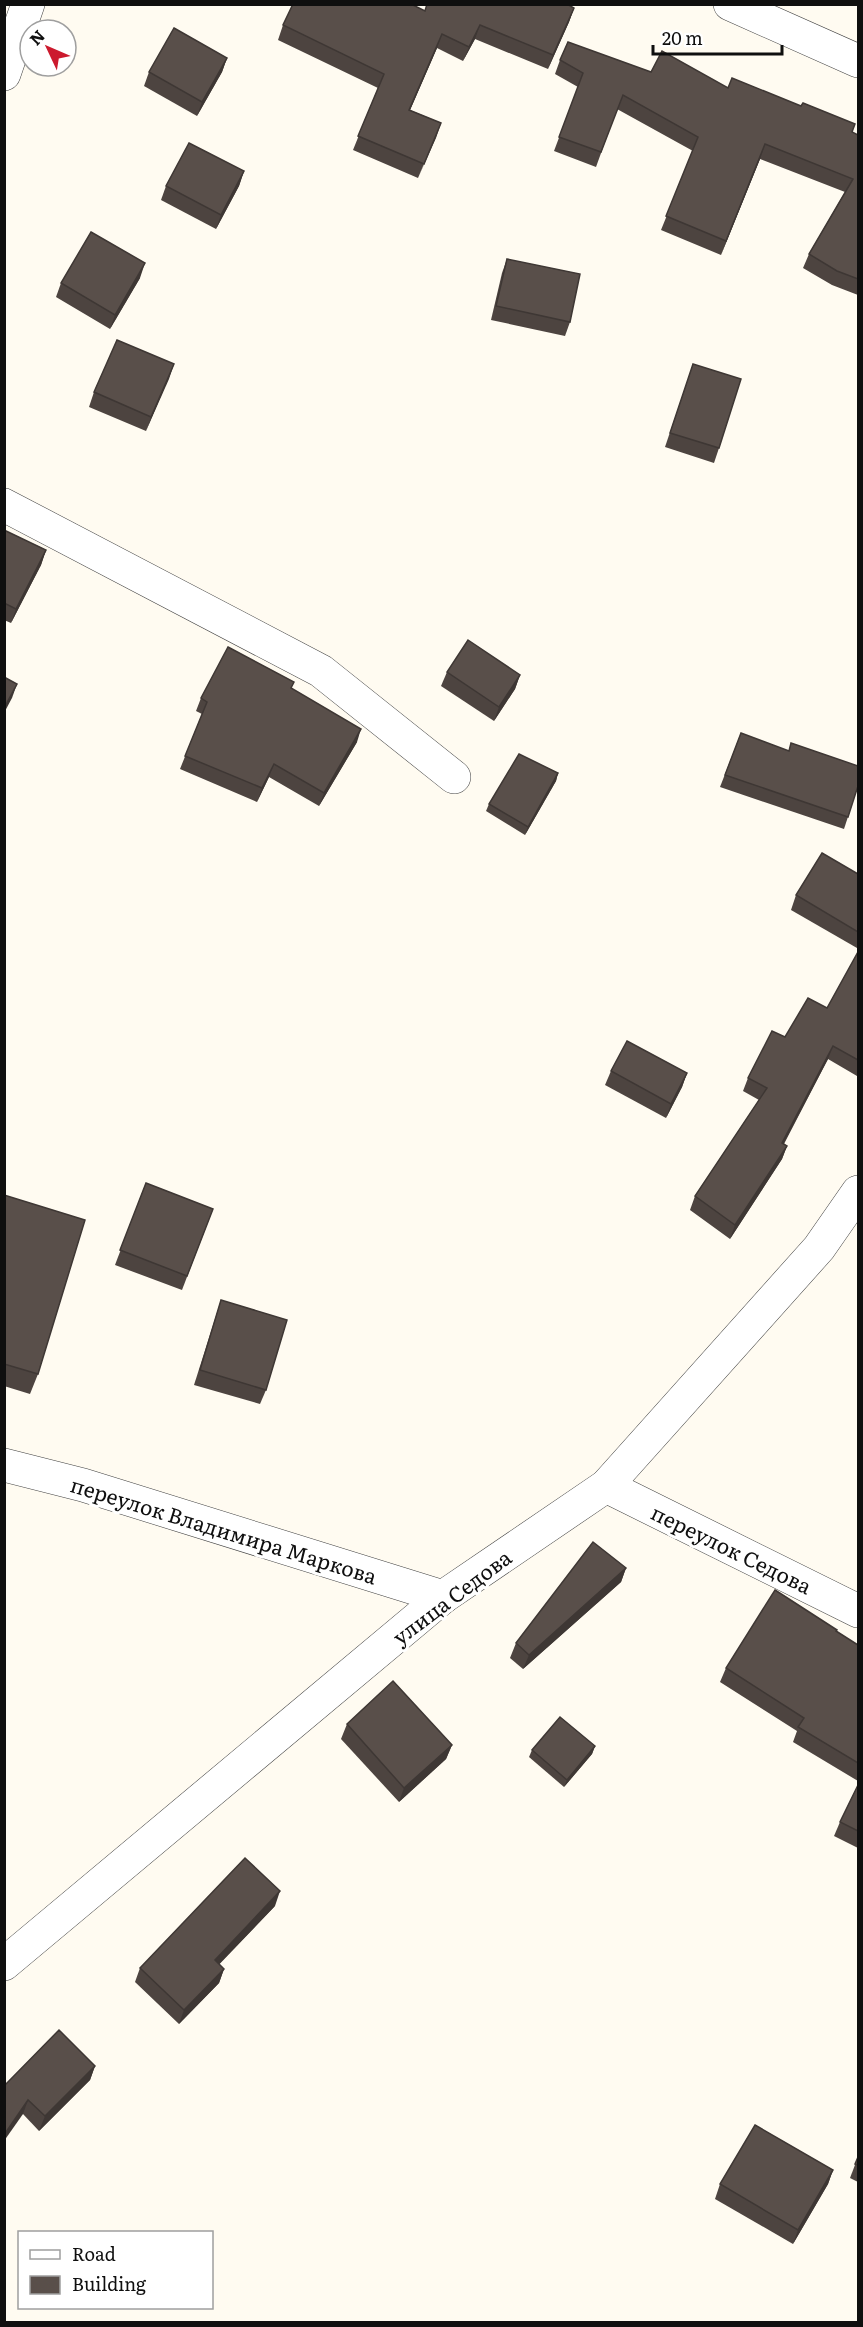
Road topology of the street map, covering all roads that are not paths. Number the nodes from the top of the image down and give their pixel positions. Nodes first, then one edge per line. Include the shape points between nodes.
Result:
1 (28, 4) edge
2 (730, 4) edge
3 (858, 61) edge
4 (4, 74) edge
5 (4, 505) edge
6 (454, 777) dead end
7 (858, 1192) edge
8 (4, 1466) edge
9 (606, 1486) junction
10 (443, 1597) junction
11 (858, 1611) edge
12 (4, 1964) edge

1 - 4 street
2 - 3 street
5 - 6 street via 321,671
7 - 9 street, улица Седова via 819,1248
8 - 10 street, переулок Владимира Маркова via 83,1485
9 - 10 street, улица Седова
9 - 11 street, переулок Седова
10 - 12 street, улица Седова

